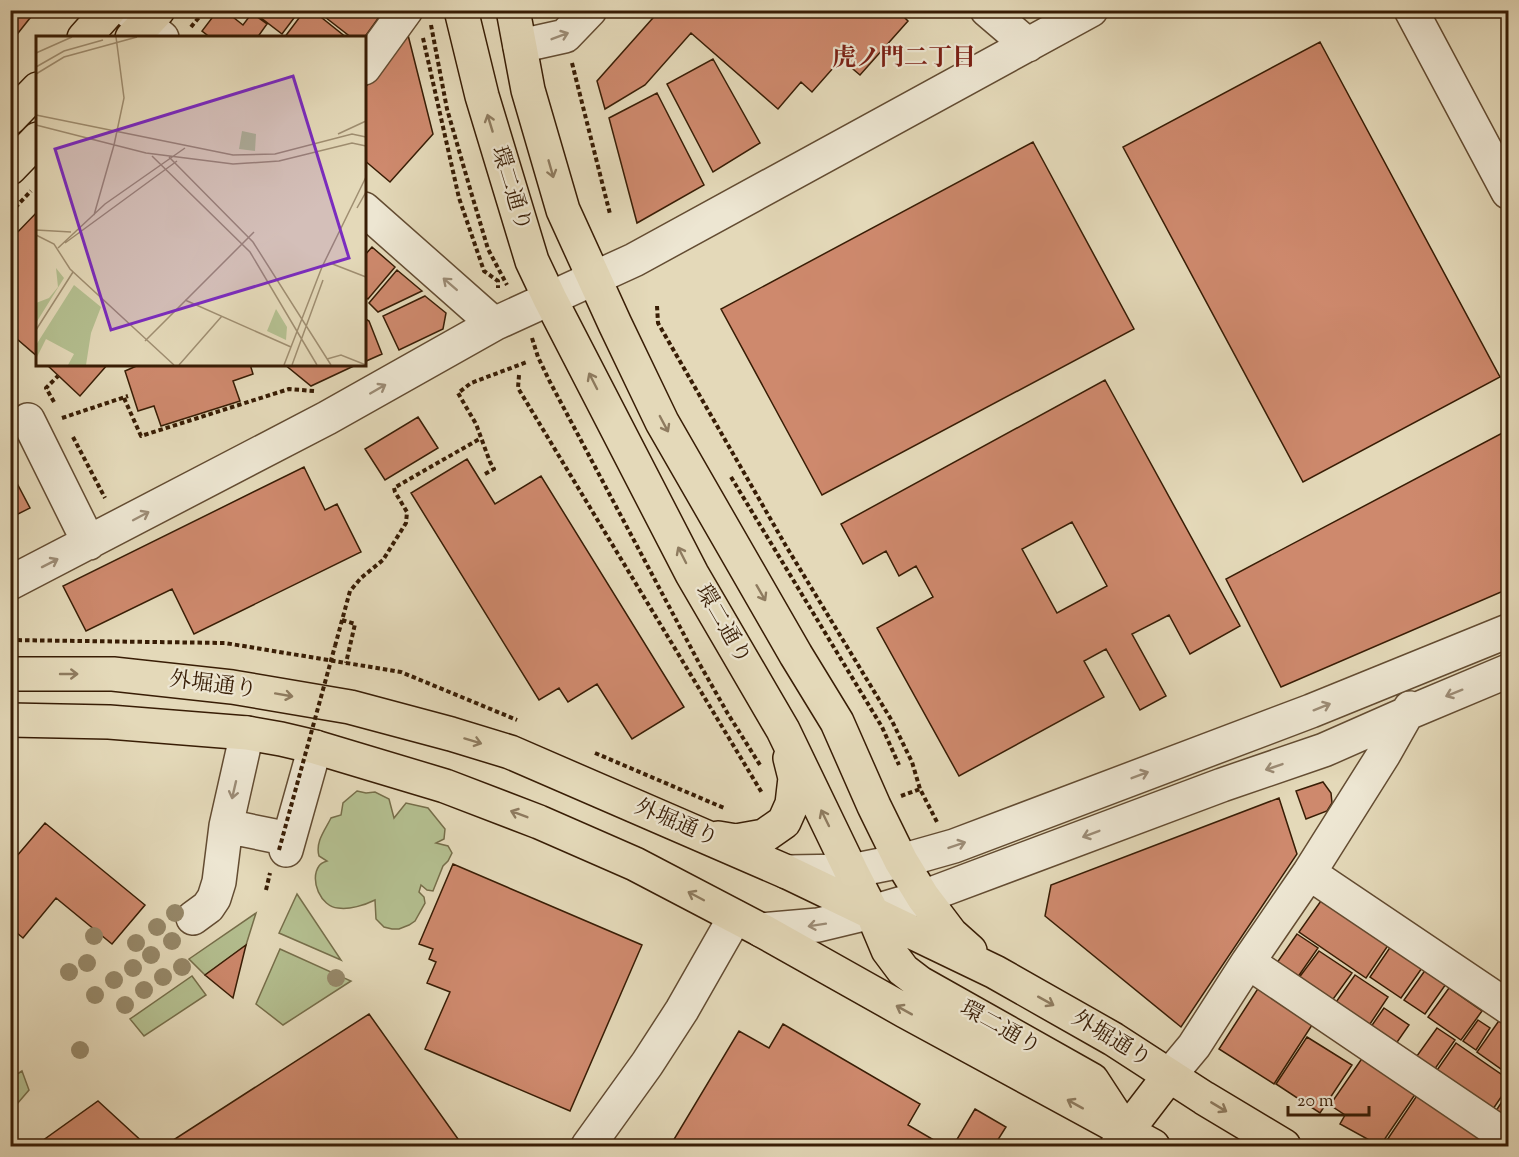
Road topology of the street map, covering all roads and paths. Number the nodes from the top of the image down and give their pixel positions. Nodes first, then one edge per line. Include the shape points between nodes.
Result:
1 (108, 10) edge
2 (205, 10) edge
3 (461, 10) edge
4 (513, 10) edge
5 (590, 10) edge
6 (987, 10) edge
7 (1091, 10) edge
8 (1411, 10) edge
9 (420, 23) edge
10 (153, 25) edge
11 (86, 36) edge
12 (565, 36) junction
13 (1028, 45) junction
14 (520, 46) junction
15 (366, 66) edge
16 (36, 91) edge
17 (10, 118) edge
18 (36, 141) edge
19 (10, 168) edge
20 (36, 186) edge
21 (1509, 192) edge
22 (366, 211) edge
23 (10, 213) edge
24 (610, 214) dead end
25 (484, 271) dead end
26 (594, 278) junction
27 (550, 299) junction
28 (657, 306) dead end
29 (506, 319) junction
30 (528, 362) dead end
31 (519, 375) dead end
32 (58, 376) dead end
33 (46, 388) dead end
34 (317, 391) dead end
35 (62, 418) dead end
36 (28, 420) dead end
37 (481, 438) junction
38 (726, 469) dead end
39 (485, 474) dead end
40 (89, 543) junction
41 (10, 583) edge
42 (342, 620) junction
43 (1509, 630) edge
44 (10, 640) edge
45 (346, 663) junction
46 (1431, 663) junction
47 (1509, 671) edge
48 (10, 674) edge
49 (1408, 713) junction
50 (10, 720) edge
51 (522, 722) dead end
52 (783, 730) junction
53 (247, 733) junction
54 (315, 747) junction
55 (587, 750) dead end
56 (760, 765) dead end
57 (899, 765) dead end
58 (920, 789) junction
59 (762, 793) dead end
60 (901, 796) dead end
61 (729, 810) dead end
62 (226, 826) junction
63 (940, 826) dead end
64 (704, 836) junction
65 (285, 846) junction
66 (901, 861) junction
67 (851, 871) junction
68 (787, 872) junction
69 (1309, 873) junction
70 (980, 875) junction
71 (923, 897) junction
72 (872, 912) junction
73 (194, 918) dead end
74 (748, 923) junction
75 (968, 949) junction
76 (1248, 962) junction
77 (995, 972) junction
78 (1509, 1006) edge
79 (1169, 1076) junction
80 (1509, 1138) edge
81 (1061, 1140) dead end
82 (1132, 1142) edge
83 (588, 1146) edge
84 (1065, 1146) edge
85 (1284, 1146) edge

1 - 11 main road
2 - 10 path
27 -> 3 main road, 環二通り via 532,261 482,96
4 - 14 main road, 環二通り
5 - 12 street
6 - 13 street
7 - 13 street
8 - 21 street
9 - 15 street
9 - 25 path via 459,198
9 - 29 path
14 -> 12 street
12 - 24 path
13 - 26 street via 634,260
14 -> 26 main road, 環二通り via 528,90 563,210
16 - 17 main road
18 - 19 main road
20 - 23 path
29 -> 22 street
26 - 27 street
26 -> 66 main road, 環二通り via 662,422 837,722
27 - 29 street
52 -> 27 main road, 環二通り via 692,574
28 - 58 path via 658,323 892,721
40 -> 29 street
29 - 56 path via 550,382 699,663
30 - 37 path via 471,383 458,393
31 - 59 path via 518,388
32 - 33 path
34 - 35 path via 289,389 141,436 126,397
36 - 40 street
37 - 39 path via 494,469
37 - 42 path via 394,488 407,512 406,523 382,560 350,591
38 - 57 path via 882,727
41 -> 40 street
42 - 45 path via 355,624
42 - 65 path, bridge
43 - 46 street
44 - 45 path via 225,643
45 - 51 path via 402,672
46 - 49 street
66 -> 46 street via 954,846
47 -> 49 street
48 -> 64 main road, 外堀通り via 113,674 232,687 350,707 510,753
49 - 69 street
49 -> 70 street via 1324,750
50 - 53 main road, 外堀通り via 109,722
52 - 64 main road via 795,778 792,804 784,822 764,836 736,841
67 -> 52 main road, 環二通り
53 - 54 main road, 外堀通り
53 -> 62 street
54 - 65 street
74 -> 54 main road, 外堀通り via 635,864 539,822 445,786
55 - 61 path
58 - 60 path
58 - 63 path
62 - 65 street
62 - 73 street via 214,898
64 - 68 main road, 外堀通り
66 - 67 street
66 - 71 main road, 環二通り
67 - 68 street
67 - 72 main road, 環二通り
68 - 72 main road, 外堀通り
69 - 76 street
69 - 78 street
70 - 71 street
70 - 75 street via 964,893 958,913 957,931
71 - 72 street
71 - 75 main road, 環二通り
72 -> 74 street via 818,925
72 - 77 main road, 外堀通り
72 - 82 main road, 環二通り via 888,950 903,970 1092,1080
82 -> 74 main road, 外堀通り
74 - 83 street
75 - 77 main road, 環二通り
76 - 79 street via 1194,1046
76 - 80 street
77 -> 79 main road, 外堀通り via 1113,1039
79 - 82 main road
79 -> 85 main road, 外堀通り
81 - 84 path

